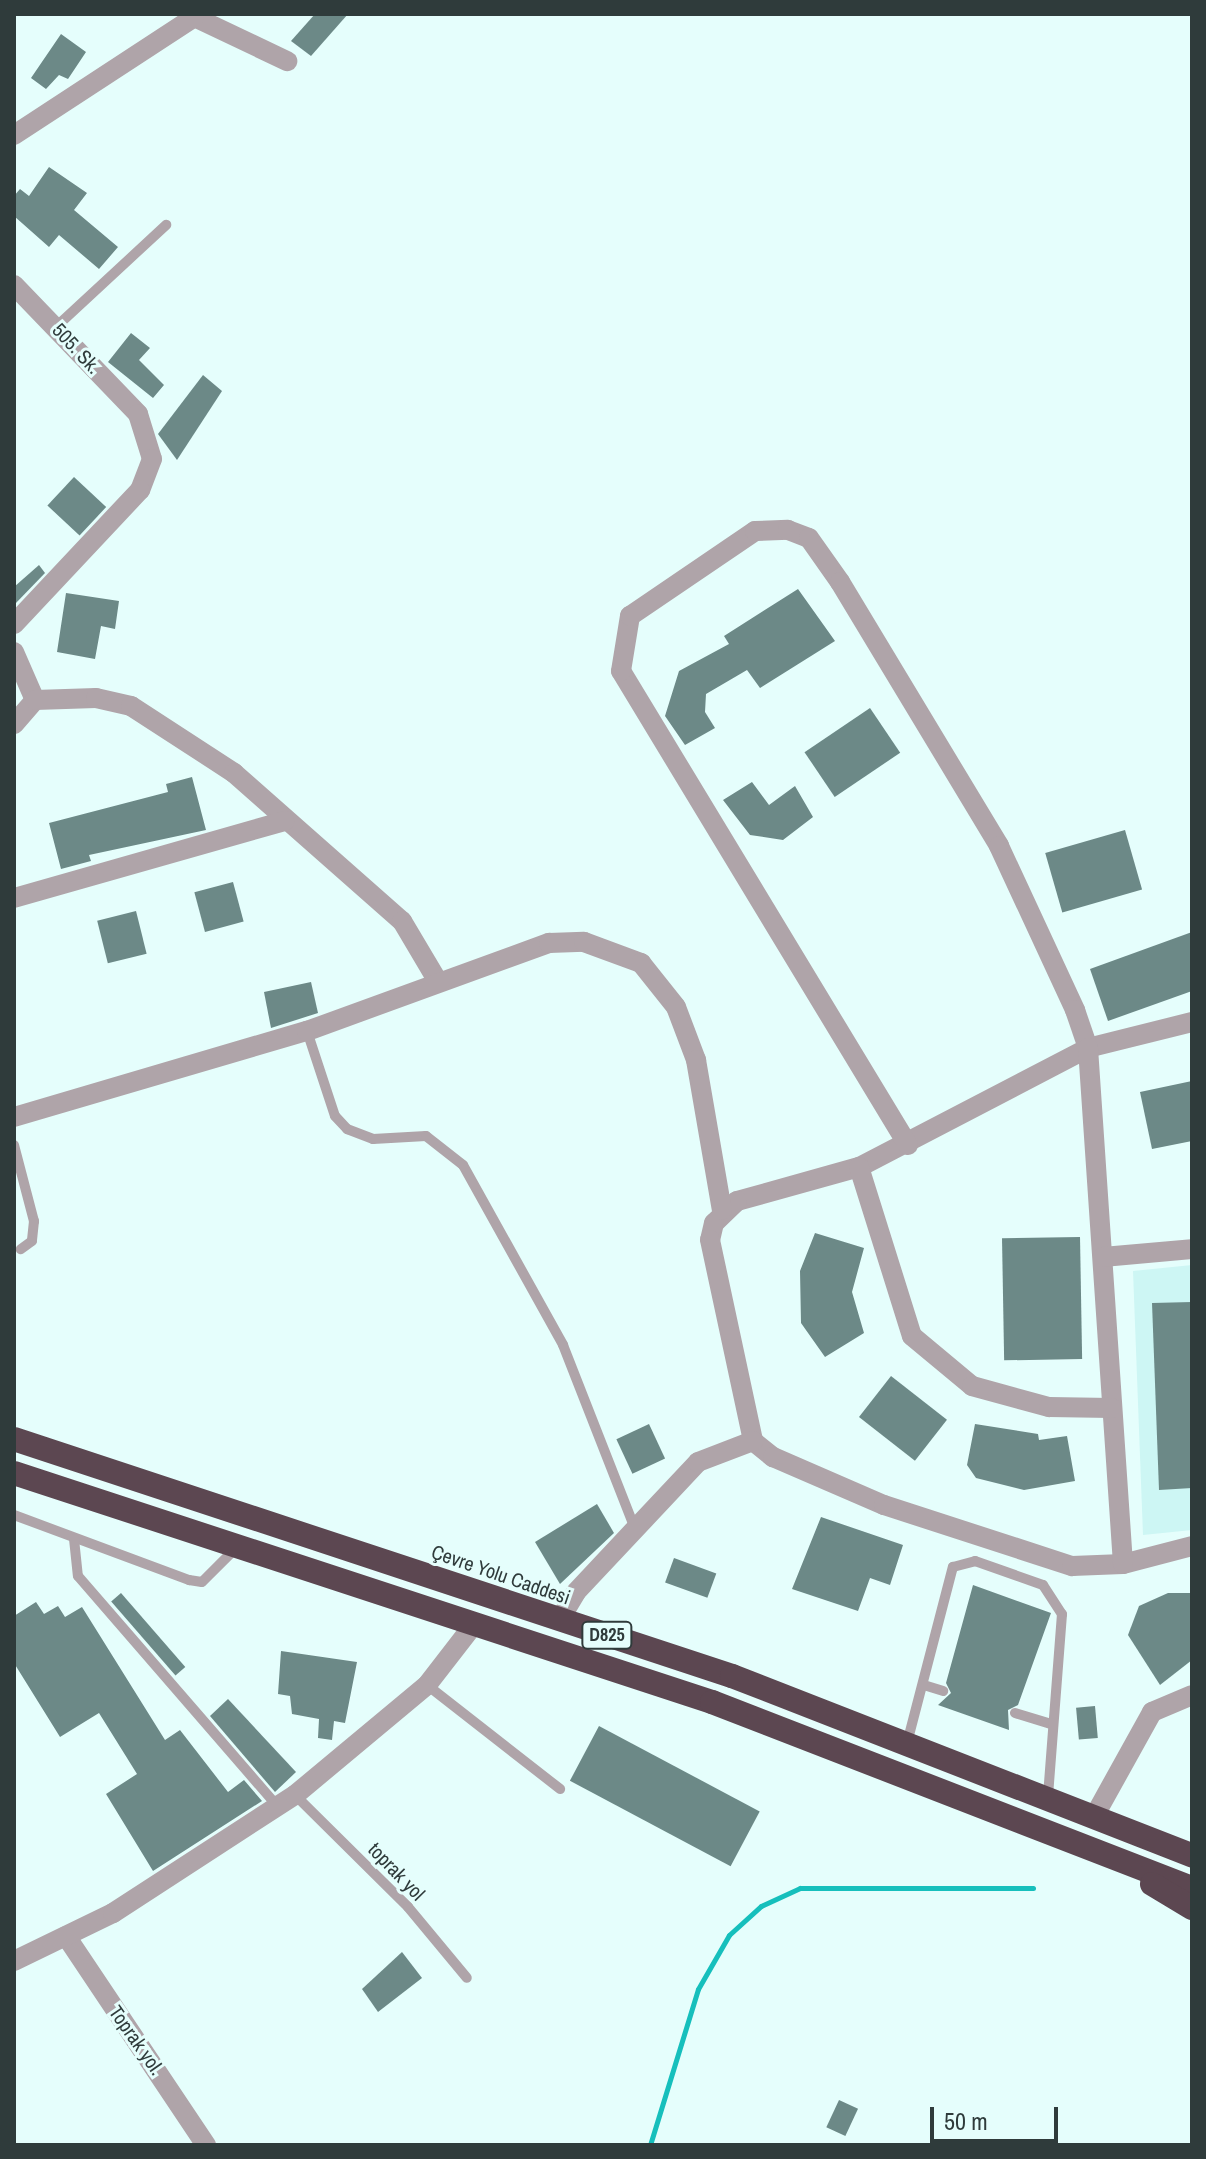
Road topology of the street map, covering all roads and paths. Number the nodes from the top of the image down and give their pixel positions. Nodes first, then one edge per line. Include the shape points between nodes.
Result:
1 (191, 15) edge
2 (287, 61) dead end
3 (14, 135) edge
4 (166, 225) dead end
5 (14, 285) edge
6 (57, 326) junction
7 (14, 624) edge
8 (14, 652) edge
9 (35, 700) junction
10 (14, 724) edge
11 (284, 821) junction
12 (14, 898) edge
13 (437, 980) junction
14 (1192, 1022) edge
15 (307, 1031) junction
16 (1088, 1048) junction
17 (14, 1117) edge
18 (14, 1145) edge
19 (908, 1145) junction
20 (859, 1167) junction
21 (722, 1210) junction
22 (21, 1249) dead end
23 (1192, 1249) edge
24 (1103, 1257) junction
25 (1111, 1408) junction
26 (14, 1439) edge
27 (753, 1441) junction
28 (14, 1473) edge
29 (14, 1515) edge
30 (636, 1531) junction
31 (74, 1539) junction
32 (240, 1544) junction
33 (1192, 1546) edge
34 (1123, 1564) junction
35 (560, 1619) junction
36 (475, 1623) junction
37 (427, 1685) junction
38 (927, 1686) junction
39 (943, 1691) dead end
40 (1192, 1695) edge
41 (1015, 1713) dead end
42 (1052, 1724) junction
43 (907, 1743) junction
44 (560, 1789) dead end
45 (1048, 1797) junction
46 (287, 1801) junction
47 (1095, 1815) junction
48 (1192, 1841) edge
49 (1081, 1842) junction
50 (1192, 1855) edge
51 (1192, 1888) edge
52 (1192, 1908) edge
53 (66, 1936) junction
54 (14, 1961) edge
55 (467, 1978) dead end
56 (206, 2145) edge

1 - 2 street
1 - 3 street
4 - 6 lane
5 - 6 street, 505. Sk.
6 - 7 street, 505. Sk. via 138,414 152,459 140,490
8 - 9 street
9 - 10 street
9 - 11 street via 96,698 146,713 234,773
11 - 12 street
11 - 13 street via 402,921
13 - 15 street
13 - 21 street via 566,941 601,945 648,968 692,1044
14 - 16 street
15 - 17 street
15 - 30 lane via 335,1116 347,1129 373,1139 426,1136 463,1165 563,1345
16 - 19 street
16 - 19 street via 1017,878 840,582 809,538 788,530 755,531 630,616 621,671
16 - 24 street
18 - 22 lane via 34,1221 32,1241
19 - 20 street
20 - 21 street
20 - 25 street via 912,1336 972,1386 1049,1407
21 - 27 street via 710,1240
23 - 24 street
24 - 25 street
25 - 34 street
26 - 35 highway, Çevre Yolu Caddesi / D825
27 - 30 street via 698,1462
27 - 34 street via 773,1457 884,1505 1072,1566
28 - 32 highway, D825
29 - 31 lane
30 - 35 street via 576,1592
31 - 32 lane via 202,1582
31 - 46 lane, toprak yol via 78,1576
32 - 36 highway, D825
33 - 34 street
35 - 43 highway, Çevre Yolu Caddesi / D825
36 - 37 street
36 - 49 highway, D825 via 712,1702
37 - 44 lane
37 - 46 street
38 - 39 lane
38 - 42 lane via 950,1573 975,1561 1043,1585 1057,1600
38 - 43 lane
40 - 47 street via 1152,1712
41 - 42 lane
42 - 45 lane via 1056,1756
43 - 45 highway, Çevre Yolu Caddesi / D825
45 - 47 highway, Çevre Yolu Caddesi / D825
46 - 53 street via 189,1868
46 - 55 lane, toprak yol via 408,1907
47 - 48 highway
47 - 50 highway, Çevre Yolu Caddesi / D825
49 - 51 highway, D825
49 - 52 highway
53 - 54 street
53 - 56 street, Toprak yol.

